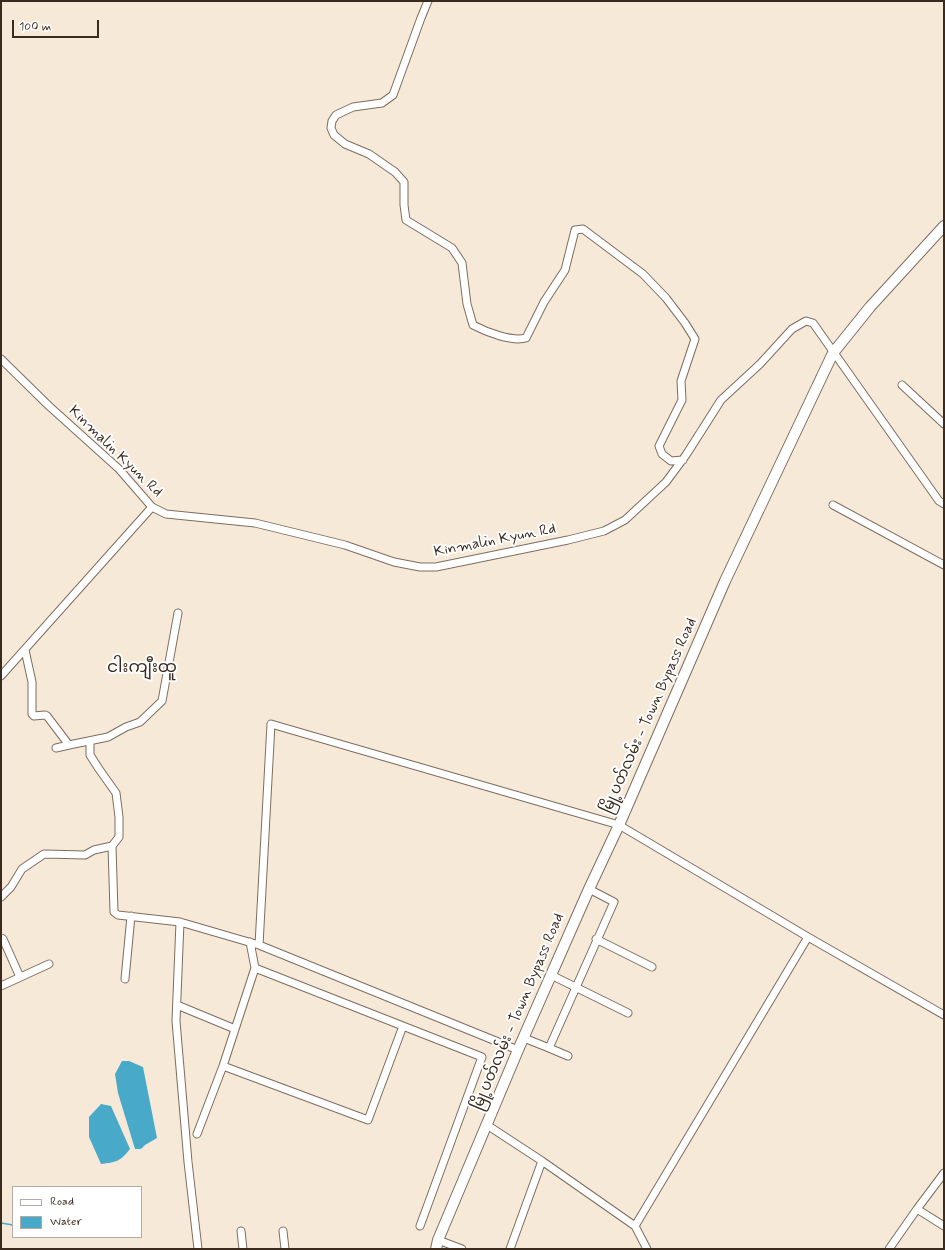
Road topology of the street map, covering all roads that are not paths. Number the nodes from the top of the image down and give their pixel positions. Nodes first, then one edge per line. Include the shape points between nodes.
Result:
1 (428, 1) edge
2 (944, 226) edge
3 (833, 353) junction
4 (1, 359) edge
5 (902, 385) dead end
6 (944, 424) edge
7 (683, 460) junction
8 (833, 504) dead end
9 (944, 504) edge
10 (152, 507) junction
11 (944, 565) edge
12 (178, 613) dead end
13 (25, 650) junction
14 (1, 676) edge
15 (90, 741) junction
16 (69, 745) junction
17 (56, 748) dead end
18 (619, 825) junction
19 (112, 846) junction
20 (589, 889) junction
21 (1, 897) edge
22 (131, 916) junction
23 (180, 922) junction
24 (808, 937) junction
25 (1, 938) edge
26 (596, 939) junction
27 (250, 942) junction
28 (259, 945) junction
29 (49, 964) dead end
30 (652, 967) dead end
31 (255, 968) junction
32 (551, 975) junction
33 (20, 977) junction
34 (125, 979) dead end
35 (1, 986) edge
36 (576, 987) junction
37 (177, 1005) junction
38 (628, 1013) dead end
39 (944, 1015) edge
40 (403, 1026) junction
41 (235, 1029) junction
42 (524, 1038) junction
43 (549, 1048) junction
44 (518, 1050) junction
45 (568, 1056) dead end
46 (223, 1066) junction
47 (487, 1125) junction
48 (197, 1134) dead end
49 (542, 1161) junction
50 (944, 1173) edge
51 (917, 1209) junction
52 (420, 1226) dead end
53 (635, 1226) junction
54 (944, 1226) edge
55 (241, 1231) dead end
56 (283, 1231) dead end
57 (437, 1244) edge
58 (198, 1249) edge
59 (243, 1249) edge
60 (285, 1249) edge
61 (462, 1249) edge
62 (510, 1249) edge
63 (647, 1249) edge
64 (889, 1249) edge

1 - 7 street via 393,95 382,103 353,107 336,115 331,128 334,135 345,144 369,154 404,182 406,220 452,248 462,263 472,325 490,334 521,340 526,338 544,302 565,270 575,230 583,229 643,274 666,298 695,339 681,381 682,400 659,446 662,454 671,461
2 - 3 main road, မြို့ပတ်လမ်း - Town Bypass Road via 870,307
3 - 7 street, Kinmalin Kyun Rd via 810,321 806,320 792,329 760,364 721,400
3 - 9 street
3 - 18 main road, မြို့ပတ်လမ်း - Town Bypass Road via 725,581
4 - 10 street, Kinmalin Kyun Rd via 119,469
5 - 6 street
7 - 10 street, Kinmalin Kyun Rd via 666,482 625,520 604,531 436,567 394,562 345,545 255,523 166,514
8 - 11 street
10 - 13 street
12 - 15 street via 162,701 140,722 108,737
13 - 14 street
13 - 16 street via 32,682 32,714 47,716
15 - 16 street
15 - 19 street via 90,755 116,793 119,836
16 - 17 street
18 - 20 main road, မြို့ပတ်လမ်း - Town Bypass Road
18 - 24 street
18 - 28 street via 271,724
19 - 21 street via 85,855 44,854 22,869
19 - 22 street via 114,912 118,915
20 - 26 street via 614,902
20 - 32 main road, မြို့ပတ်လမ်း - Town Bypass Road
22 - 23 street
22 - 34 street
23 - 27 street
23 - 37 street
24 - 39 street
24 - 53 street
25 - 33 street
26 - 30 street
26 - 36 street
27 - 28 street
27 - 31 street
28 - 44 street
29 - 33 street
31 - 40 street
31 - 41 street
32 - 36 street
32 - 42 main road, မြို့ပတ်လမ်း - Town Bypass Road
33 - 35 street
36 - 38 street
36 - 43 street
37 - 41 street
37 - 58 street via 188,1162
40 - 46 street via 368,1120
40 - 52 street via 482,1057
41 - 46 street
42 - 43 street
42 - 44 main road, မြို့ပတ်လမ်း - Town Bypass Road
43 - 45 street
44 - 47 main road, မြို့ပတ်လမ်း - Town Bypass Road
46 - 48 street
47 - 49 street
47 - 57 main road, မြို့ပတ်လမ်း - Town Bypass Road
49 - 53 street
49 - 62 street
50 - 51 street
51 - 54 street
51 - 64 street
53 - 63 street
55 - 59 street
56 - 60 street
57 - 61 street

